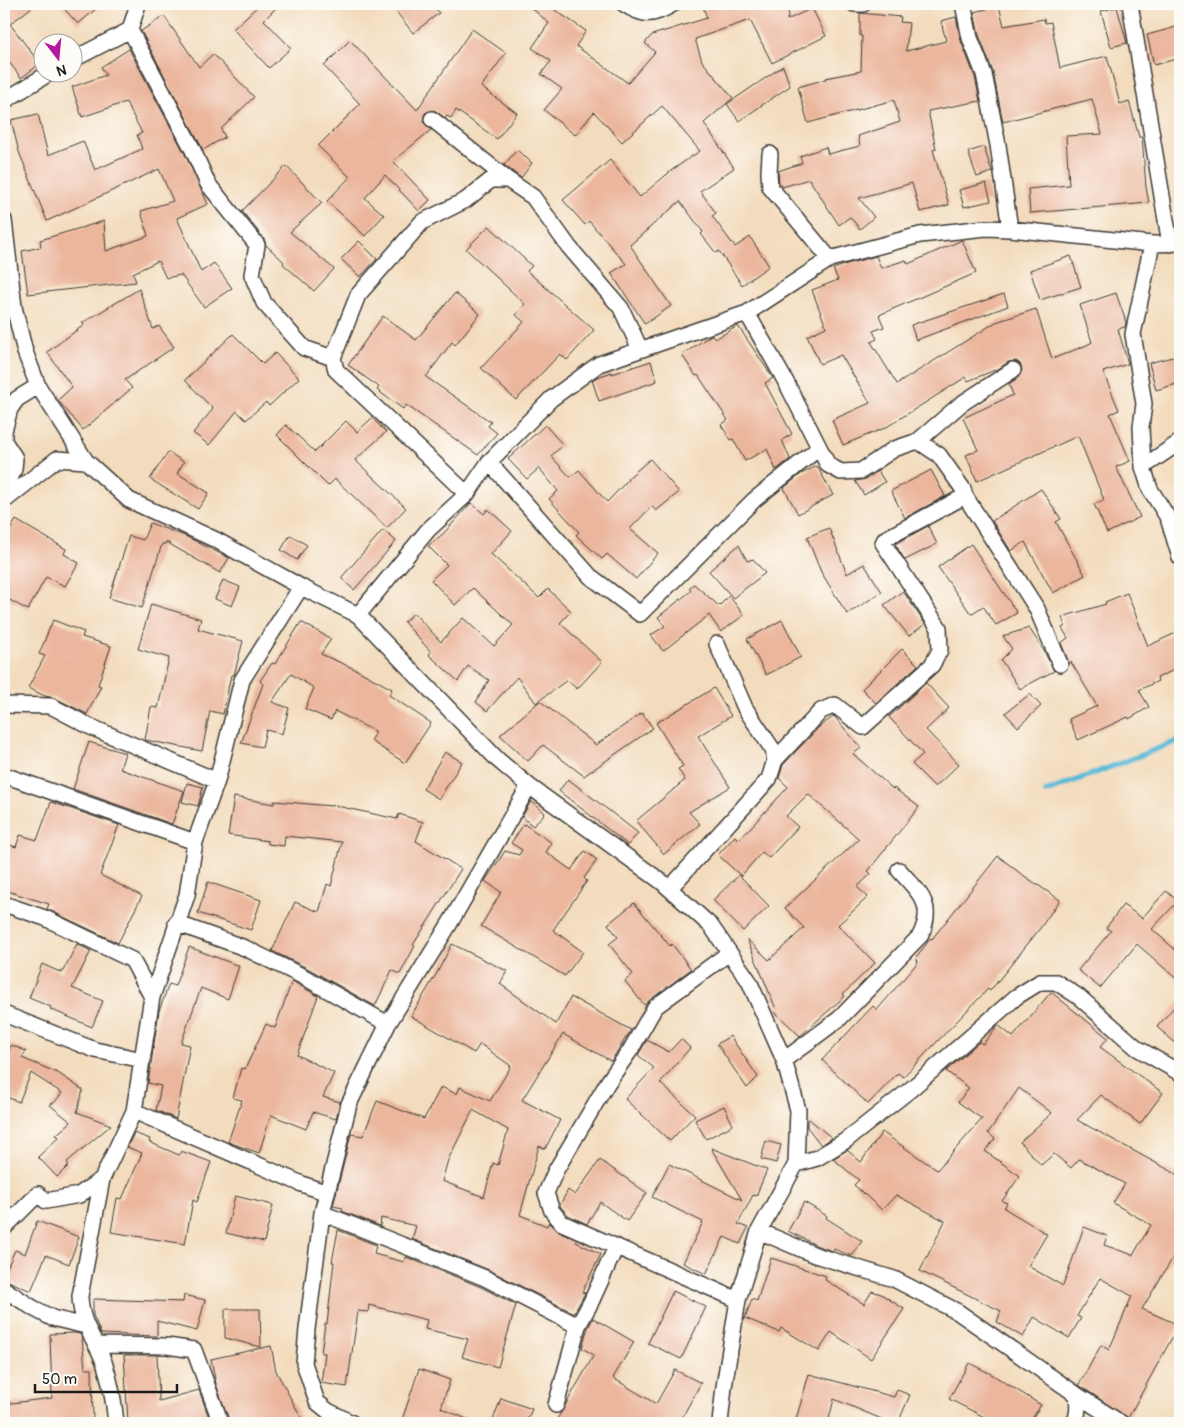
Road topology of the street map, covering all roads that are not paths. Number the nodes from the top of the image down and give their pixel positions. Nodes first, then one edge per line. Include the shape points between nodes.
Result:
1 (138, 4) edge
2 (624, 4) edge
3 (673, 4) edge
4 (854, 4) edge
5 (863, 4) edge
6 (963, 4) edge
7 (1130, 4) edge
8 (130, 30) junction
9 (82, 55) edge
10 (35, 82) edge
11 (4, 101) edge
12 (432, 120) dead end
13 (770, 154) dead end
14 (508, 180) junction
15 (4, 221) edge
16 (1010, 229) junction
17 (1175, 243) edge
18 (1152, 244) junction
19 (830, 259) junction
20 (747, 313) junction
21 (640, 349) junction
22 (333, 358) junction
23 (1013, 370) dead end
24 (38, 386) junction
25 (918, 441) junction
26 (1180, 442) edge
27 (819, 448) junction
28 (86, 461) junction
29 (489, 462) junction
30 (1143, 467) junction
31 (4, 494) edge
32 (467, 494) junction
33 (965, 496) junction
34 (4, 501) edge
35 (1180, 557) edge
36 (301, 587) junction
37 (358, 615) junction
38 (717, 644) dead end
39 (1060, 664) dead end
40 (4, 705) edge
41 (775, 760) junction
42 (4, 775) edge
43 (216, 781) junction
44 (530, 786) junction
45 (195, 842) junction
46 (899, 870) dead end
47 (670, 888) junction
48 (4, 904) edge
49 (176, 923) junction
50 (729, 952) junction
51 (152, 997) junction
52 (4, 1014) edge
53 (388, 1024) junction
54 (142, 1060) junction
55 (784, 1060) junction
56 (1180, 1073) edge
57 (134, 1111) junction
58 (796, 1164) junction
59 (102, 1179) junction
60 (328, 1193) junction
61 (322, 1213) junction
62 (4, 1228) edge
63 (759, 1231) junction
64 (616, 1247) junction
65 (4, 1289) edge
66 (738, 1300) junction
67 (86, 1326) junction
68 (578, 1326) junction
69 (96, 1344) junction
70 (1077, 1395) junction
71 (556, 1405) dead end
72 (116, 1423) edge
73 (222, 1423) edge
74 (352, 1423) edge
75 (720, 1423) edge
76 (1074, 1423) edge
77 (1121, 1423) edge

1 - 8 street
2 - 3 street via 647,14 660,12
4 - 5 street
6 - 16 street via 970,38 984,74
7 - 17 street
8 - 9 street
8 - 22 street via 208,184 257,245 252,275 264,303 304,348
10 - 11 street
12 - 14 street
13 - 19 street via 770,187
14 - 21 street via 533,197 569,247 622,308
14 - 22 street via 491,180 466,200 422,222 358,295
15 - 24 street via 14,307 24,352
16 - 18 street
16 - 19 street via 986,228 920,235
17 - 18 street
18 - 30 street via 1134,334 1144,404 1141,427
19 - 20 street
20 - 21 street
20 - 27 street
21 - 29 street via 599,364 551,399
22 - 32 street via 336,370
23 - 25 street via 961,404
24 - 28 street
24 - 31 street via 16,399 10,409 4,441 14,458 14,469
25 - 27 street via 894,449 861,471 848,473 828,466
25 - 33 street via 939,455
26 - 30 street
27 - 29 street via 754,500 640,614 590,576
28 - 34 street via 57,460
28 - 36 street via 129,500 216,540
29 - 32 street
30 - 35 street via 1150,489 1168,518
32 - 37 street via 428,530
33 - 39 street via 1037,609
33 - 41 street via 885,538 883,543 939,628 940,650 932,665 862,727 835,705 821,711
36 - 37 street
36 - 43 street via 242,680
37 - 44 street via 498,760
38 - 41 street via 745,708 773,750
40 - 43 street via 51,706 91,727
41 - 47 street via 769,779
42 - 45 street
43 - 45 street
44 - 47 street
44 - 53 street
45 - 49 street via 187,895
46 - 55 street via 925,900 926,924 920,936 839,1019
47 - 50 street via 711,926
48 - 51 street via 45,918 132,960
49 - 51 street
49 - 53 street via 245,948
50 - 55 street via 749,981
50 - 64 street via 656,1007 608,1082 546,1193 552,1211 562,1223
51 - 54 street
52 - 54 street via 95,1050
53 - 60 street via 349,1104
54 - 57 street
55 - 58 street via 798,1110
56 - 58 street via 1138,1048 1079,997 1056,982 1040,982 1016,998 912,1090 845,1141 817,1158
57 - 59 street
57 - 60 street
58 - 63 street
59 - 62 street via 79,1195 46,1201 38,1194
59 - 67 street via 80,1296
60 - 61 street
61 - 68 street via 485,1278
61 - 74 street via 304,1364 318,1402
63 - 66 street
63 - 70 street via 815,1255 894,1279 958,1312
64 - 66 street
64 - 68 street
65 - 67 street via 52,1318
66 - 75 street
67 - 69 street
68 - 71 street
69 - 72 street via 113,1390
69 - 73 street via 194,1350
70 - 76 street
70 - 77 street

